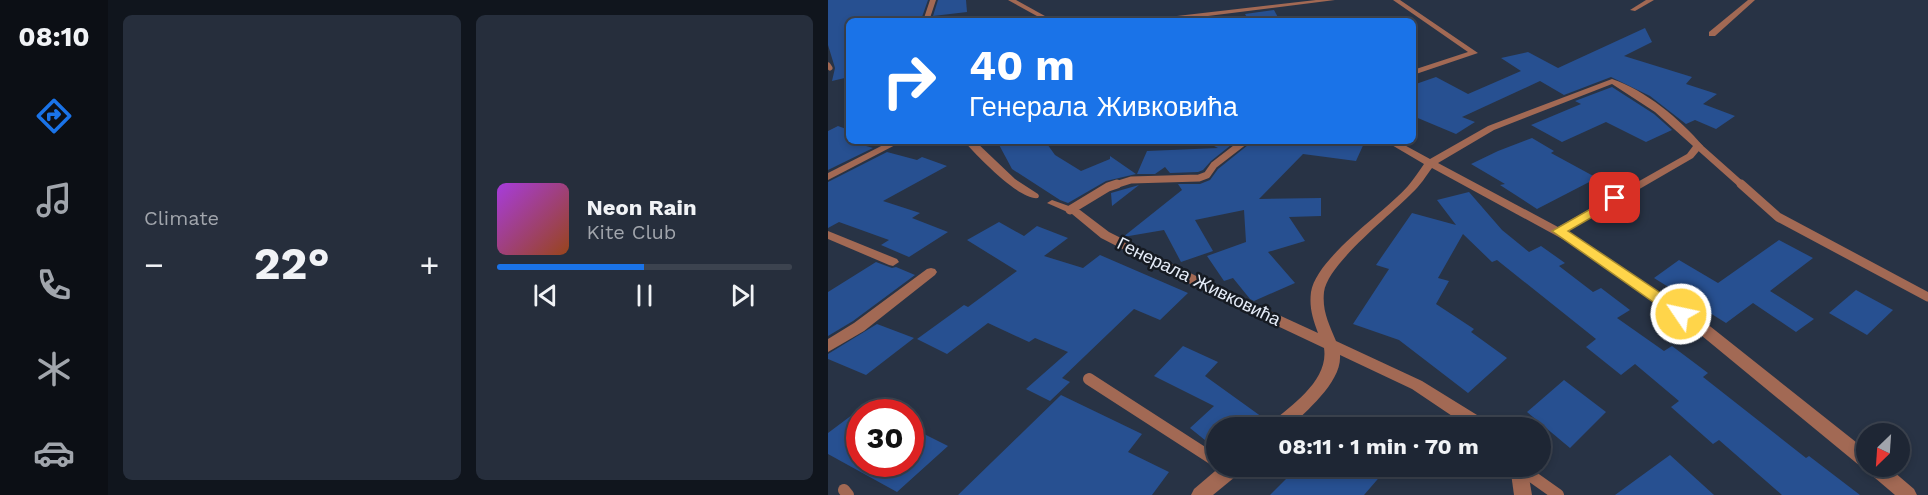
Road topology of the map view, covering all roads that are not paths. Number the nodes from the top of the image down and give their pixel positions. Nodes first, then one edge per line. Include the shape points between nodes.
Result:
1 (933, 0) edge
2 (1011, 0) edge
3 (1332, 0) edge
4 (1396, 0) edge
5 (1651, 0) edge
6 (1752, 0) edge
7 (1633, 10) dead end
8 (927, 18) edge
9 (1045, 18) edge
10 (1177, 18) edge
11 (1423, 20) junction
12 (1416, 21) edge
13 (1712, 34) dead end
14 (1416, 72) edge
15 (892, 144) edge
16 (972, 144) edge
17 (1241, 144) edge
18 (1395, 144) edge
19 (1698, 146) junction
20 (1430, 163) junction
21 (828, 177) edge
22 (1034, 196) dead end
23 (1052, 203) dead end
24 (1070, 210) junction
25 (1559, 231) junction
26 (828, 235) edge
27 (893, 262) dead end
28 (931, 272) dead end
29 (1928, 297) edge
30 (828, 346) edge
31 (1331, 347) junction
32 (1089, 379) dead end
33 (1288, 417) edge
34 (1467, 417) edge
35 (1856, 452) edge
36 (1206, 453) edge
37 (1217, 477) edge
38 (1520, 477) edge
39 (1532, 477) edge
40 (1887, 477) edge
41 (1200, 495) edge
42 (1523, 495) edge
43 (1558, 495) edge
44 (1908, 495) edge

1 - 8 street
2 - 9 street
3 - 10 street
4 - 11 street
5 - 7 street
6 - 13 street
11 - 12 street
11 - 14 street via 1474,53
15 - 21 street
16 - 22 street via 1011,181
17 - 24 lane via 1207,175 1131,180 1108,187
18 - 20 street
19 - 20 street via 1668,116 1612,81 1491,128
19 - 25 street via 1690,156
19 - 29 lane via 1778,217
20 - 25 street
20 - 31 street via 1411,189 1344,252 1317,290 1317,313
23 - 24 street, Генерала Живковића
24 - 31 street, Генерала Живковића via 1119,243
25 - 35 street via 1701,327
26 - 27 street
28 - 30 street
31 - 33 street via 1333,359 1324,382
31 - 34 street, Генерала Живковића via 1417,385
32 - 36 lane
37 - 41 street
38 - 42 street
39 - 43 lane
40 - 44 street

